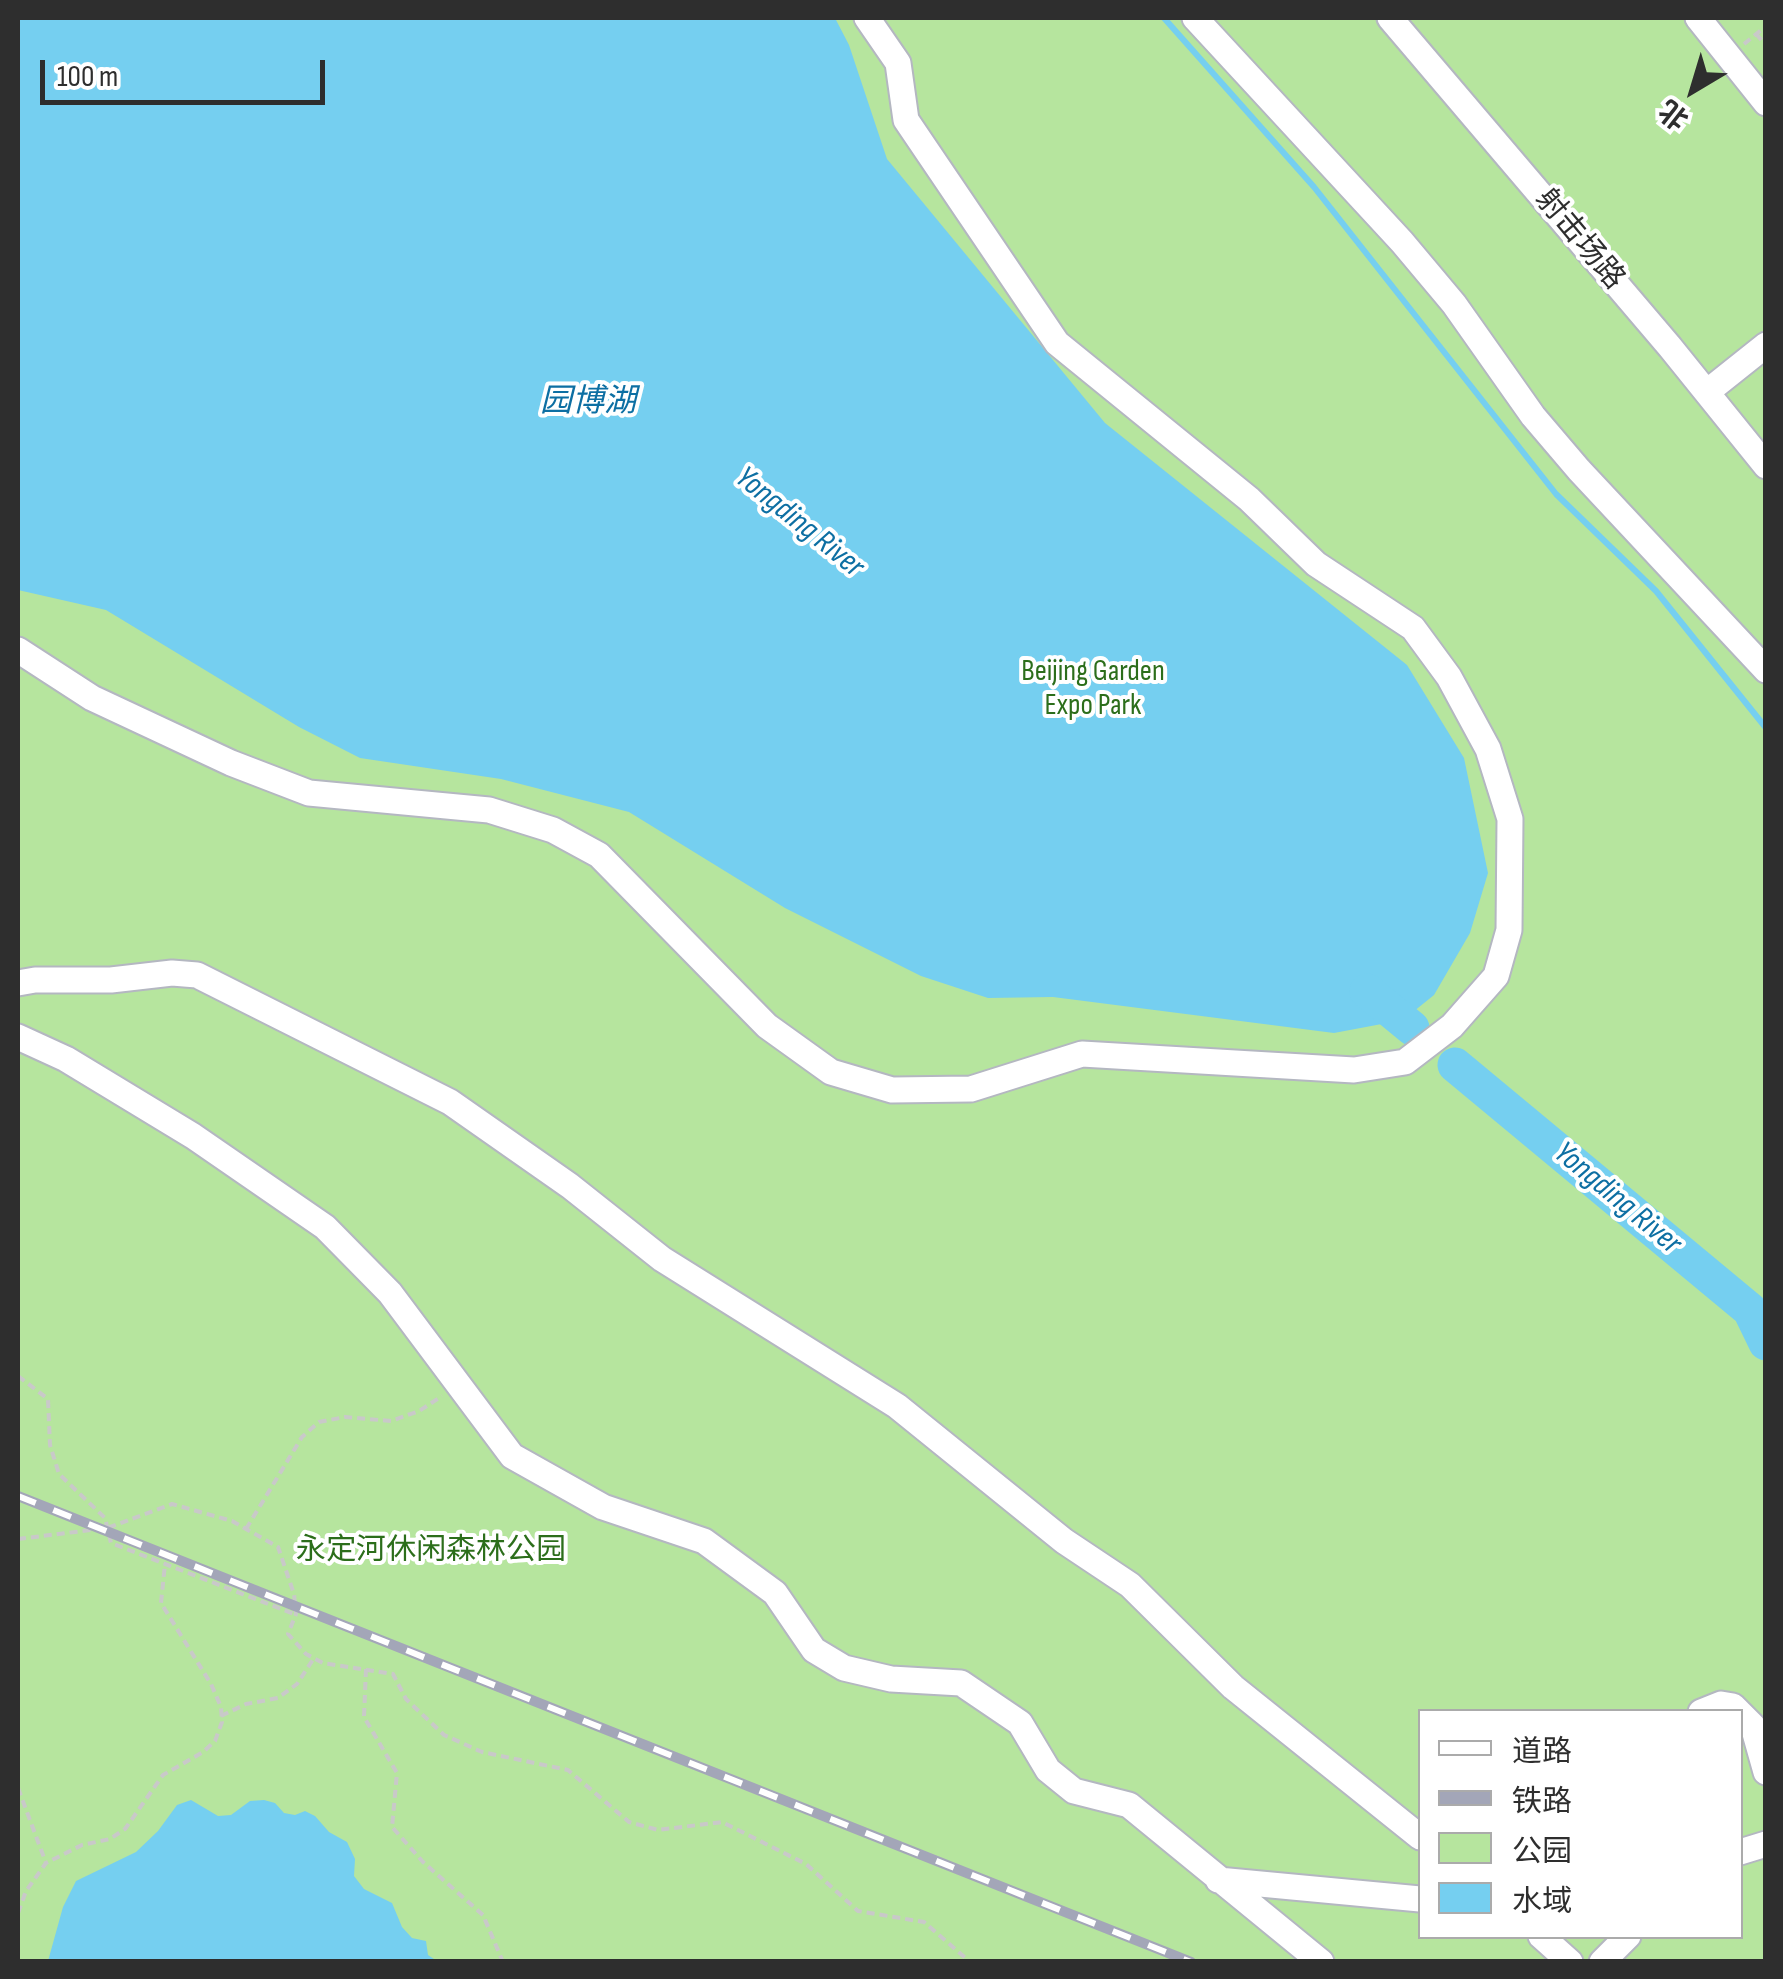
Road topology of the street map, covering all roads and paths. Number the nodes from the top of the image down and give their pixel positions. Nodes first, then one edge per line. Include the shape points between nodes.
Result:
1 (867, 18) edge
2 (1195, 18) edge
3 (1390, 18) edge
4 (1698, 18) edge
5 (1766, 26) edge
6 (1756, 34) junction
7 (1765, 44) edge
8 (1741, 47) dead end
9 (1766, 102) edge
10 (1766, 345) edge
11 (1708, 392) junction
12 (1766, 466) edge
13 (21, 661) edge
14 (1766, 670) edge
15 (18, 983) edge
16 (18, 1038) edge
17 (18, 1376) edge
18 (457, 1384) junction
19 (108, 1528) junction
20 (246, 1529) junction
21 (18, 1539) edge
22 (164, 1564) junction
23 (296, 1614) junction
24 (314, 1658) junction
25 (366, 1670) junction
26 (1708, 1709) edge
27 (1736, 1709) edge
28 (221, 1716) junction
29 (1743, 1716) edge
30 (1766, 1772) edge
31 (18, 1788) edge
32 (1418, 1835) edge
33 (46, 1863) junction
34 (1218, 1880) junction
35 (1279, 1886) junction
36 (1418, 1899) edge
37 (18, 1913) edge
38 (1278, 1928) junction
39 (1544, 1939) edge
40 (1625, 1939) edge
41 (502, 1962) edge
42 (970, 1962) edge
43 (1321, 1962) edge
44 (1570, 1962) edge
45 (1602, 1962) edge

1 - 13 street via 898,63 906,120 1057,343 1250,499 1316,564 1412,628 1449,677 1488,749 1510,820 1509,930 1496,976 1452,1026 1404,1062 1354,1070 1082,1054 971,1089 892,1090 831,1072 767,1026 599,856 553,830 489,810 308,793
2 - 14 street via 1402,242 1579,470
3 - 11 street, 射击场路
4 - 9 street
5 - 6 path
6 - 7 path
6 - 8 path
10 - 11 street
11 - 12 street, 射击场路
15 - 32 street via 197,975 450,1102 662,1259 897,1406 1064,1541 1130,1585 1233,1687
16 - 18 street via 66,1059 193,1136 324,1226 390,1293
17 - 19 path via 48,1399 59,1474
18 - 20 path via 390,1422 345,1416 319,1422 302,1437
18 - 34 street via 512,1456 603,1507 704,1541 775,1593 814,1650 844,1668 891,1680 961,1683 1020,1723 1048,1770 1074,1791 1129,1804
19 - 20 path via 172,1504
19 - 21 path
19 - 22 path via 112,1544
20 - 23 path via 278,1547
22 - 23 path
22 - 28 path via 161,1603 211,1684
23 - 24 path via 288,1634
24 - 25 path
24 - 28 path via 278,1698
25 - 41 path via 364,1716 397,1773 392,1827 483,1915
25 - 42 path via 393,1674 406,1699 444,1736 482,1752 568,1770 629,1822 658,1830 722,1822 806,1864 858,1911 924,1922
26 - 27 street
28 - 33 path via 215,1741 163,1775 125,1828
29 - 30 street
31 - 33 path
33 - 37 path
34 - 35 street
34 - 38 street
35 - 36 street
35 - 38 street
38 - 43 street
39 - 44 street
40 - 45 street

